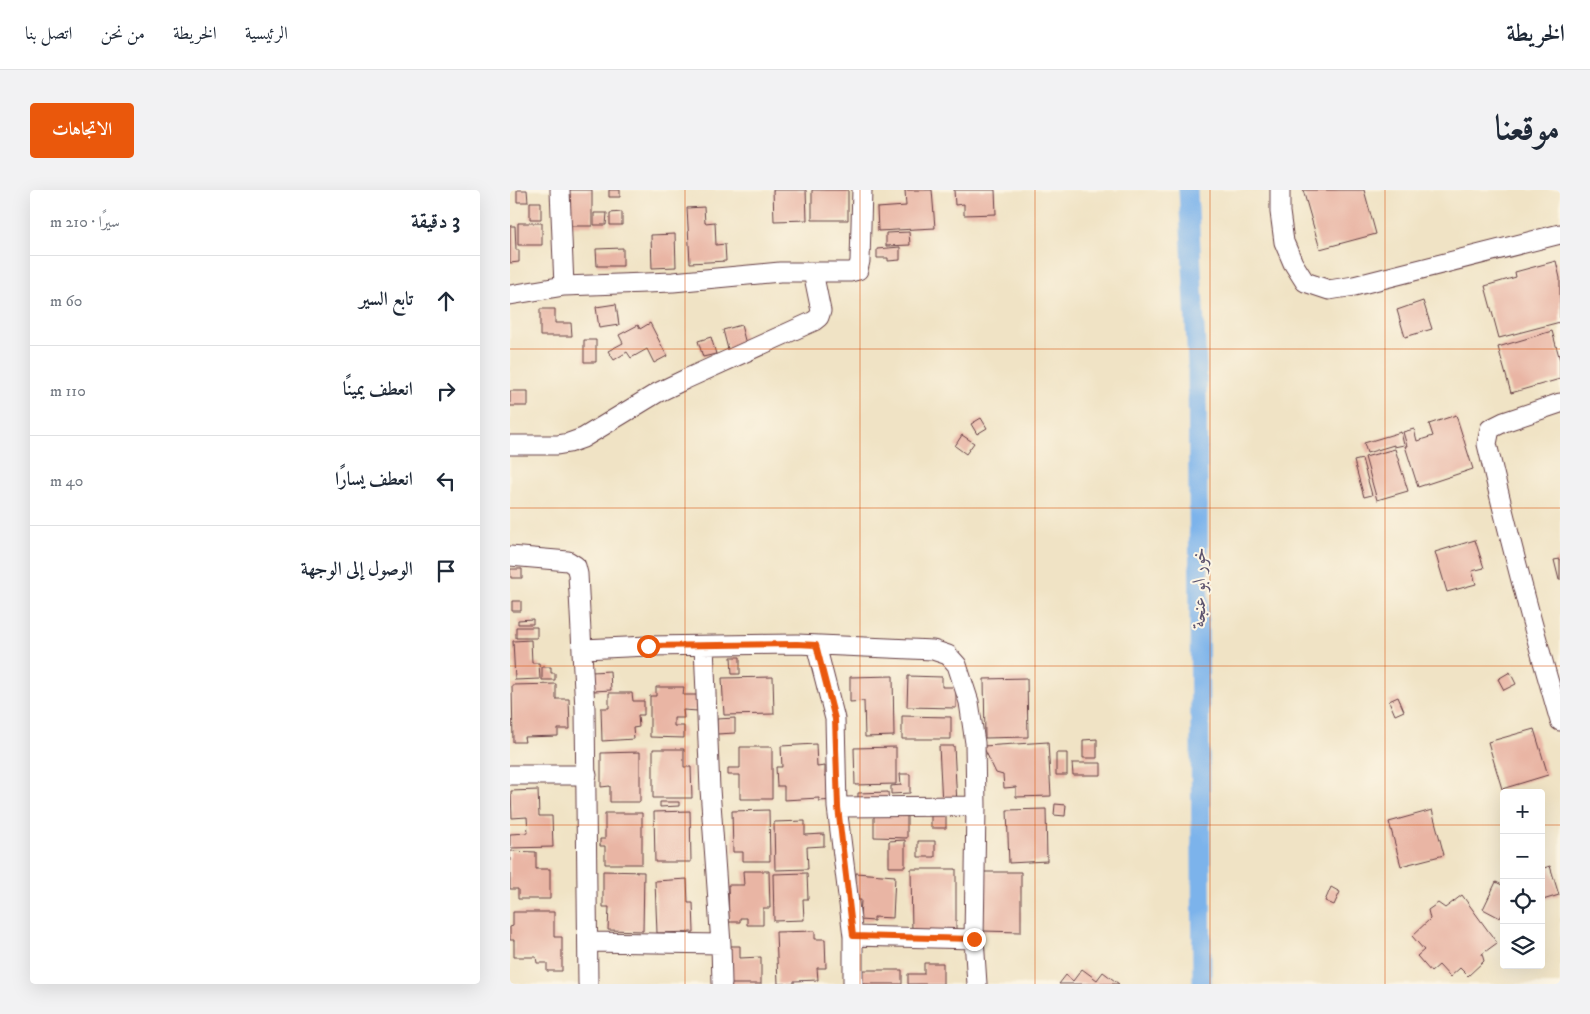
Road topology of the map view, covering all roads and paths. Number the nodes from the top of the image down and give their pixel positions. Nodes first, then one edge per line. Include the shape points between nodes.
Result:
1 (560, 190) edge
2 (862, 190) edge
3 (1280, 190) edge
4 (1560, 234) edge
5 (812, 272) junction
6 (564, 286) junction
7 (510, 295) edge
8 (1560, 403) edge
9 (510, 445) edge
10 (510, 556) edge
11 (816, 645) junction
12 (704, 646) junction
13 (582, 649) junction
14 (1560, 721) edge
15 (510, 775) edge
16 (587, 775) junction
17 (976, 806) junction
18 (838, 807) junction
19 (853, 936) junction
20 (974, 939) junction
21 (588, 942) junction
22 (721, 944) junction
23 (588, 984) edge
24 (722, 984) edge
25 (853, 984) edge
26 (977, 984) edge

1 - 6 street
2 - 5 street via 858,270
3 - 4 street via 1284,242 1293,263 1306,282 1329,290
5 - 6 street
5 - 9 street via 821,311 814,322 657,393 569,444
6 - 7 street
8 - 14 street via 1504,422 1490,430 1487,444
10 - 13 street via 568,561 576,566
11 - 12 street
11 - 17 street via 933,650 948,655 957,665 969,702 975,743
11 - 18 street via 835,719
12 - 13 street
12 - 22 street
13 - 16 street
15 - 16 street
16 - 21 street
17 - 18 street
17 - 20 street
18 - 19 street
19 - 20 street
19 - 25 street
20 - 26 street
21 - 22 street
21 - 23 street
22 - 24 street

